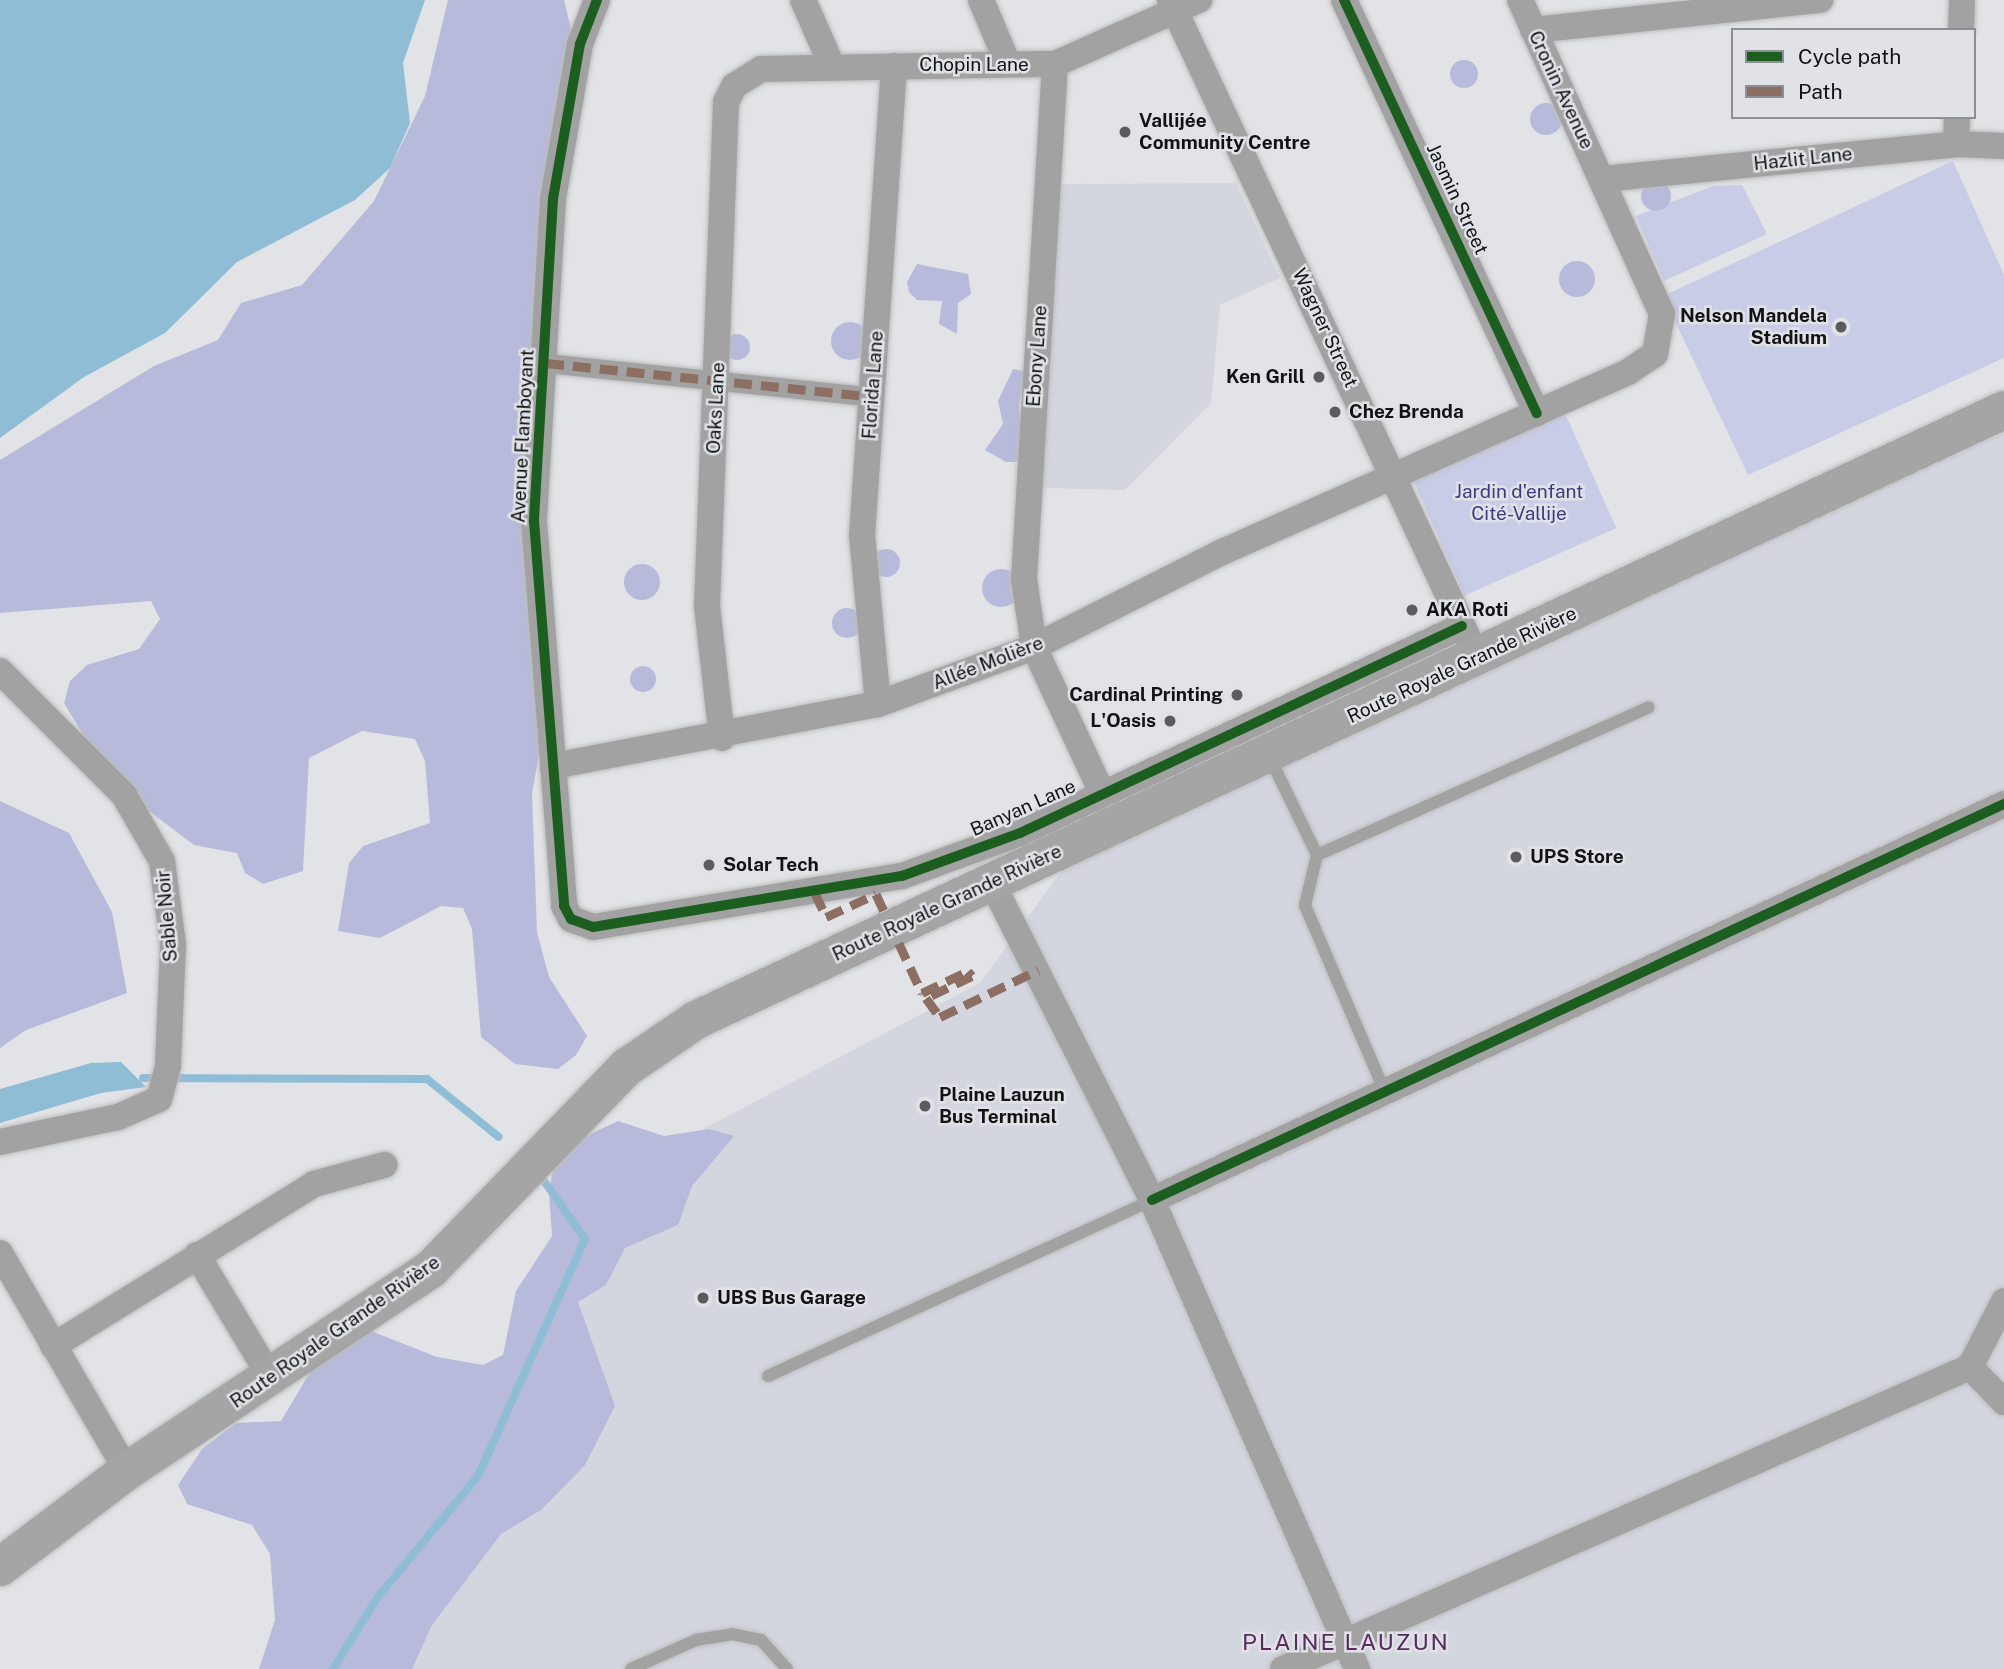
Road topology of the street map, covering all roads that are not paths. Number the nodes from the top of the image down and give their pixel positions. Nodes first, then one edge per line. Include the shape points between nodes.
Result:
1 (597, 0) edge
2 (803, 0) edge
3 (981, 0) edge
4 (1199, 0) edge
5 (1345, 0) edge
6 (1520, 0) edge
7 (1820, 0) edge
8 (1962, 0) edge
9 (1172, 6) edge
10 (1961, 28) edge
11 (1533, 30) junction
12 (1008, 64) junction
13 (1055, 64) junction
14 (832, 66) junction
15 (894, 66) junction
16 (738, 81) joint
17 (1957, 119) edge
18 (1956, 144) junction
19 (2004, 146) edge
20 (1602, 179) junction
21 (546, 363) junction
22 (717, 379) junction
23 (873, 397) junction
24 (2004, 410) edge
25 (1537, 413) junction
26 (1395, 475) junction
27 (1470, 642) junction
28 (1034, 647) junction
29 (0, 671) edge
30 (878, 704) junction
31 (1649, 708) dead end
32 (722, 738) junction
33 (1269, 756) junction
34 (552, 766) junction
35 (1102, 793) junction
36 (2004, 804) edge
37 (1317, 855) junction
38 (992, 883) junction
39 (571, 919) joint
40 (1385, 1092) junction
41 (0, 1142) edge
42 (384, 1166) dead end
43 (1152, 1200) junction
44 (0, 1253) edge
45 (197, 1255) junction
46 (8, 1291) edge
47 (2004, 1301) edge
48 (53, 1346) junction
49 (1970, 1367) junction
50 (768, 1376) dead end
51 (272, 1380) junction
52 (2004, 1402) edge
53 (127, 1471) junction
54 (0, 1567) edge
55 (1345, 1642) junction
56 (631, 1669) edge
57 (787, 1669) edge
58 (1283, 1669) edge
59 (1357, 1669) edge

1 - 21 street, Avenue Flamboyant via 580,44 552,199
2 - 14 street
3 - 12 street
4 - 9 street, Chopin Lane
5 - 25 street, Jasmin Street
6 - 11 street, Cronin Avenue
7 - 11 street
8 - 10 street
9 - 13 street, Chopin Lane
9 - 26 street, Wagner Street
11 - 20 street, Cronin Avenue
12 - 13 street, Chopin Lane
12 - 15 street, Chopin Lane
13 - 28 street, Ebony Lane via 1024,579
14 - 15 street, Chopin Lane
14 - 16 street, Chopin Lane via 761,69
15 - 23 street, Florida Lane
16 - 22 street, Oaks Lane via 726,102
17 - 18 street
18 - 19 street, Hazlit Lane
18 - 20 street, Hazlit Lane
20 - 25 street, Cronin Avenue via 1662,314 1664,333 1655,354 1628,372
21 - 22 street
21 - 34 street, Avenue Flamboyant via 534,521
22 - 23 street
22 - 32 street, Oaks Lane via 708,606
23 - 30 street, Florida Lane via 862,536
24 - 27 main road, Route Royale Grande Rivière
25 - 26 street, Allée Molière
26 - 27 street, Wagner Street
26 - 28 street, Allée Molière
27 - 33 main road, Route Royale Grande Rivière
27 - 35 street, Banyan Lane
28 - 30 street, Allée Molière
28 - 35 street, Ebony Lane
29 - 41 street, Sable Noir via 124,795 162,861 173,945 168,1066 159,1099 118,1117
30 - 32 street, Allée Molière
31 - 37 lane
32 - 34 street, Allée Molière
33 - 37 lane
33 - 38 main road, Route Royale Grande Rivière
34 - 39 street, Avenue Flamboyant via 564,906
35 - 39 street, Banyan Lane via 1020,833 902,876 593,927
36 - 40 street
37 - 40 lane via 1305,905
38 - 43 street
38 - 51 main road, Route Royale Grande Rivière via 696,1020 627,1067 430,1270
40 - 43 street
42 - 45 street via 314,1184
43 - 50 lane
43 - 55 street
44 - 46 street
45 - 48 street
45 - 51 street
46 - 48 street
47 - 49 street
48 - 53 street
49 - 52 street
49 - 55 street
51 - 53 main road, Route Royale Grande Rivière
53 - 54 main road, Route Royale Grande Rivière
55 - 58 street
55 - 59 street
56 - 57 lane via 696,1640 732,1634 761,1640

